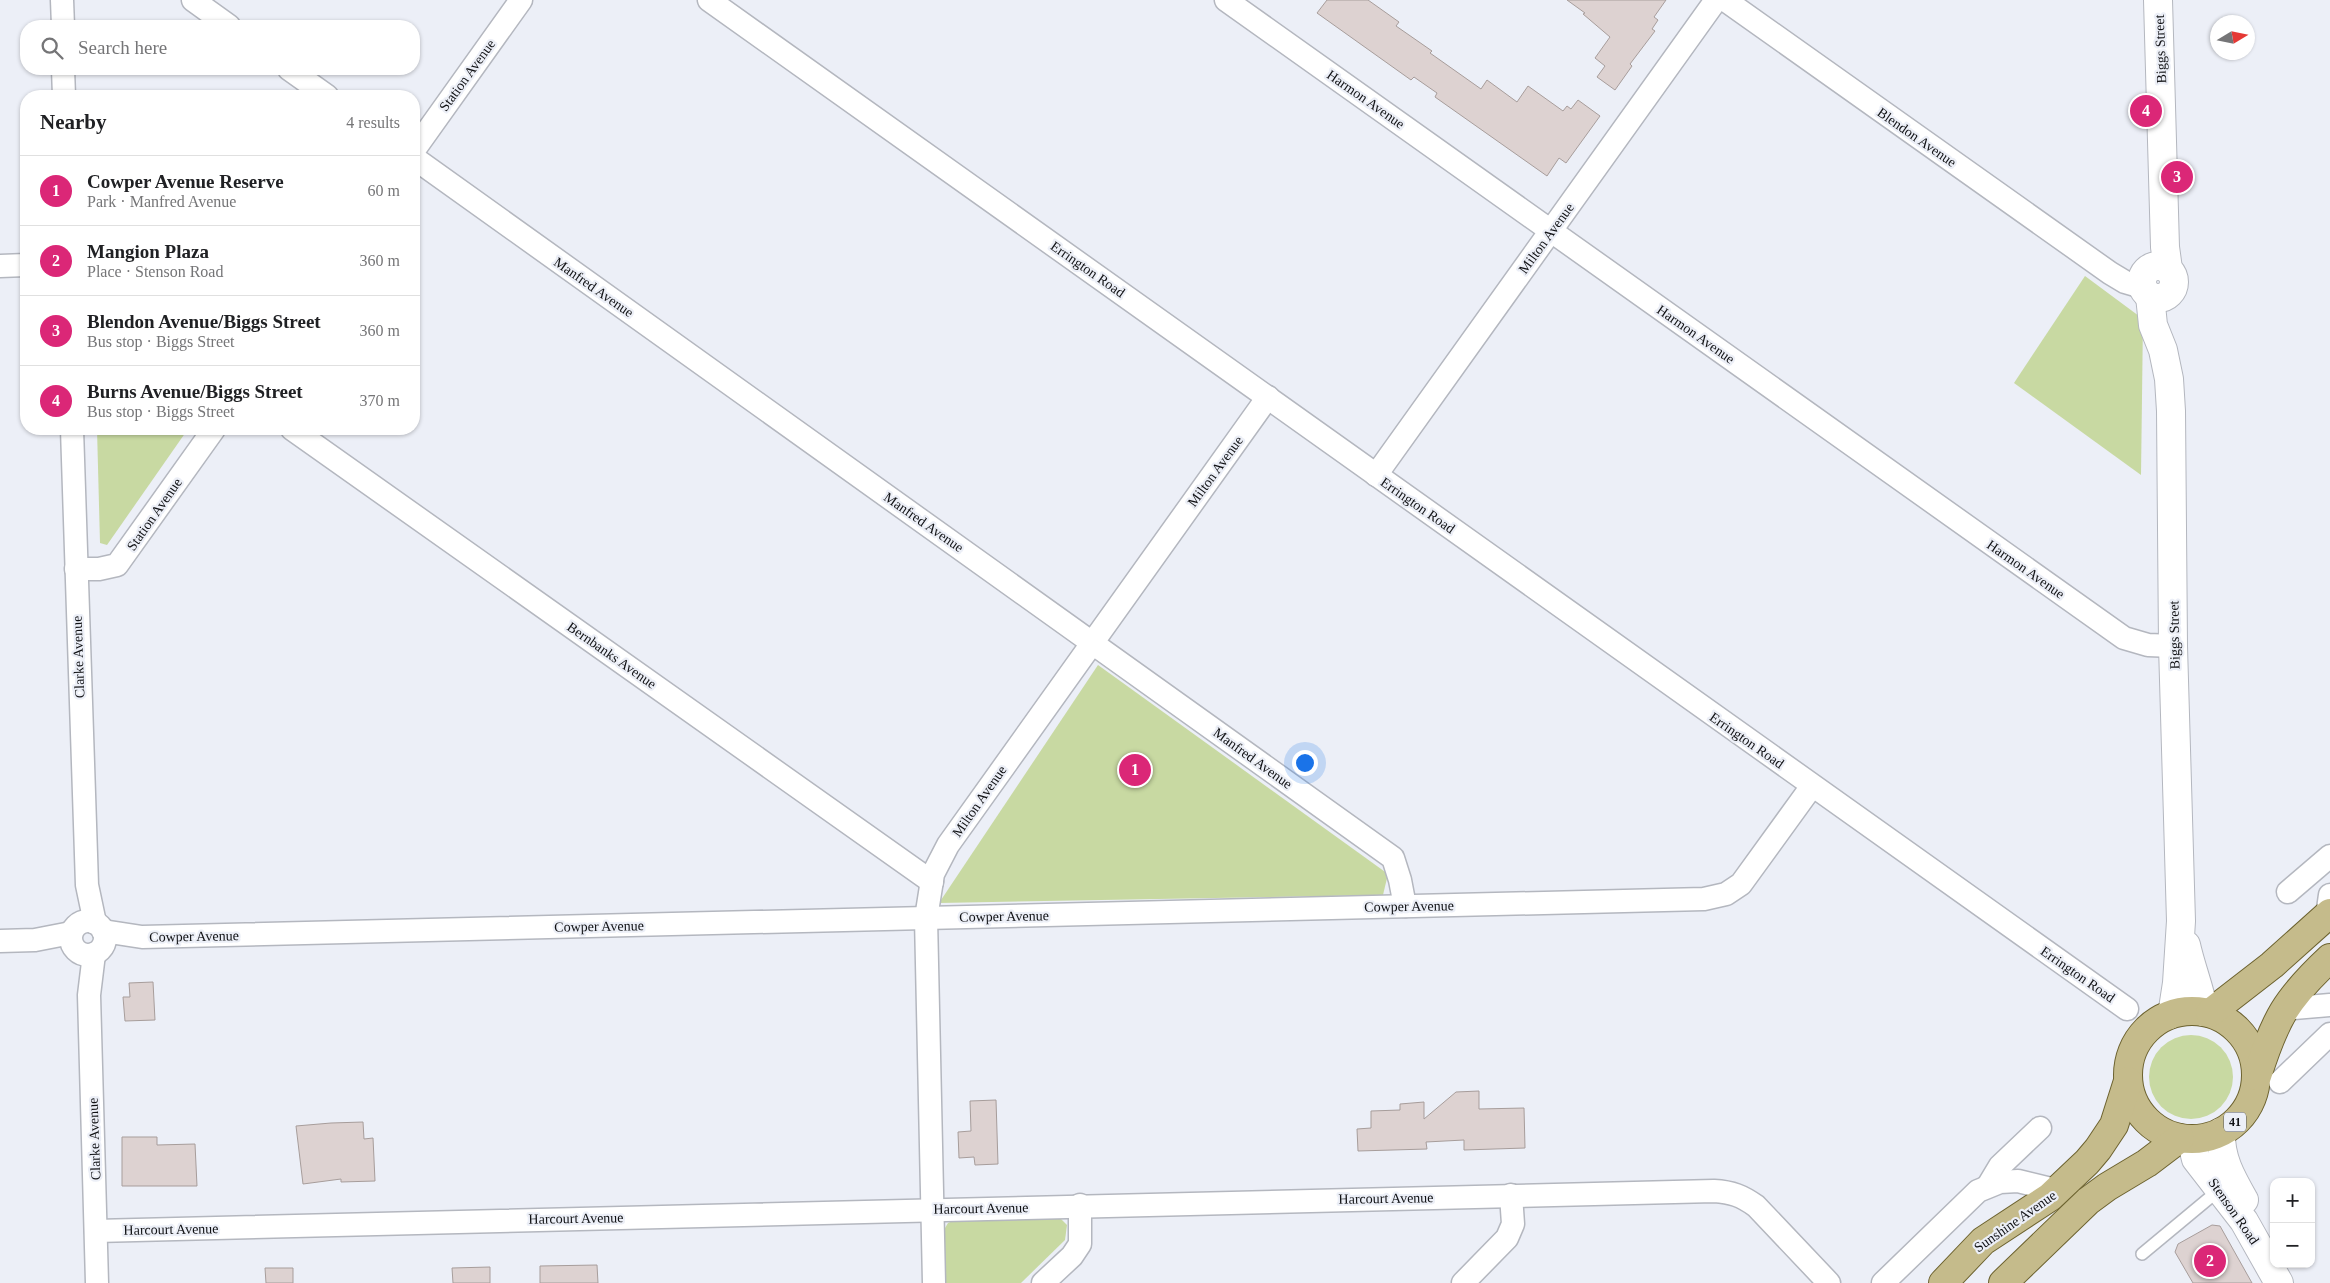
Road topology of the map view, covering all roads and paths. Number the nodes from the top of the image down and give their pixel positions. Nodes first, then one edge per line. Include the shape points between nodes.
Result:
1 (62, 0) edge
2 (193, 0) edge
3 (521, 0) edge
4 (709, 0) edge
5 (1226, 0) edge
6 (1716, 0) edge
7 (1725, 0) edge
8 (2158, 0) edge
9 (1750, 8) edge
10 (62, 20) edge
11 (221, 20) edge
12 (63, 75) edge
13 (297, 75) edge
14 (64, 90) edge
15 (319, 90) edge
16 (420, 142) edge
17 (420, 162) edge
18 (1551, 231) junction
19 (20, 265) edge
20 (0, 266) edge
21 (2153, 281) junction
22 (1268, 397) junction
23 (72, 435) edge
24 (210, 435) edge
25 (300, 435) edge
26 (1376, 475) junction
27 (76, 568) junction
28 (1092, 642) junction
29 (2174, 646) junction
30 (1812, 786) junction
31 (2330, 856) edge
32 (932, 882) junction
33 (2288, 892) dead end
34 (1405, 906) junction
35 (2329, 908) edge
36 (926, 918) junction
37 (2181, 921) junction
38 (88, 939) junction
39 (0, 941) edge
40 (2330, 958) edge
41 (2330, 1005) edge
42 (2127, 1009) dead end
43 (2284, 1009) junction
44 (2207, 1012) junction
45 (2169, 1015) junction
46 (2330, 1034) edge
47 (2268, 1081) junction
48 (2128, 1082) junction
49 (2040, 1128) dead end
50 (2221, 1132) junction
51 (2186, 1139) junction
52 (1988, 1186) junction
53 (2220, 1189) junction
54 (2059, 1191) junction
55 (1511, 1195) junction
56 (1080, 1205) junction
57 (933, 1209) junction
58 (96, 1230) junction
59 (2270, 1243) edge
60 (2142, 1254) dead end
61 (2283, 1268) edge
62 (97, 1283) edge
63 (934, 1283) edge
64 (1043, 1283) edge
65 (1463, 1283) edge
66 (1829, 1283) edge
67 (1883, 1283) edge
68 (1944, 1283) edge
69 (2003, 1283) edge
70 (2279, 1283) edge
71 (2292, 1283) edge

1 - 10 street
2 - 11 street
3 - 16 street, Station Avenue
4 - 22 street, Errington Road
5 - 18 street, Harmon Avenue
6 - 18 street, Milton Avenue
7 - 9 street, Blendon Avenue
8 - 21 street, Biggs Street via 2164,217
9 - 21 street, Blendon Avenue via 2110,272 2125,282
12 - 14 street
13 - 15 street
17 - 28 street, Manfred Avenue
18 - 26 street, Milton Avenue
18 - 29 street, Harmon Avenue via 2124,638 2148,645
19 - 20 street
21 - 29 street, Biggs Street via 2171,411
22 - 26 street, Errington Road
22 - 28 street, Milton Avenue
23 - 27 street, Clarke Avenue
24 - 27 street, Station Avenue via 117,565 99,569
25 - 32 street, Bernbanks Avenue
26 - 30 street, Errington Road
27 - 38 street, Clarke Avenue
28 - 32 street, Milton Avenue via 948,845
28 - 34 street, Manfred Avenue via 1393,858
29 - 37 street, Biggs Street
30 - 34 street, Cowper Avenue via 1741,884 1726,894 1704,899
30 - 42 street, Errington Road
31 - 33 street
32 - 36 street, Milton Avenue
34 - 36 street, Cowper Avenue
35 - 44 main road via 2272,965
36 - 38 street, Cowper Avenue
36 - 57 street, Milton Avenue
37 - 44 street, Biggs Street via 2189,962
37 - 45 street, Biggs Street via 2176,991
38 - 39 street, Cowper Avenue
38 - 58 street, Clarke Avenue
40 - 43 main road, 41 via 2300,987
41 - 43 street
43 - 47 main road, 41 via 2266,1045
44 - 45 main road via 2186,1010
44 - 47 main road, 41 via 2235,1028 2251,1051 2255,1065
45 - 48 main road via 2140,1036 2130,1058
46 - 47 street
47 - 50 main road, 41 via 2253,1093 2241,1115
48 - 51 main road via 2140,1112 2151,1124 2164,1133
48 - 54 main road, Sunshine Avenue via 2107,1137
49 - 52 street via 2000,1166
50 - 51 main road, 41
50 - 59 street, Stenson Road via 2220,1146 2226,1167
51 - 53 street, Stenson Road via 2196,1159
51 - 69 main road, Sunshine Avenue / 41 via 2107,1187
52 - 54 street via 2018,1181
52 - 67 street via 1969,1199
53 - 60 lane
53 - 70 street, Stenson Road via 2253,1236
54 - 68 main road, Sunshine Avenue via 1983,1241
55 - 56 street, Harcourt Avenue
55 - 65 street via 1513,1224 1507,1238
55 - 66 street, Harcourt Avenue via 1730,1192 1756,1206
56 - 57 street, Harcourt Avenue
56 - 64 street via 1080,1244
57 - 58 street, Harcourt Avenue
57 - 63 street, Milton Avenue
58 - 62 street, Clarke Avenue
61 - 71 street

